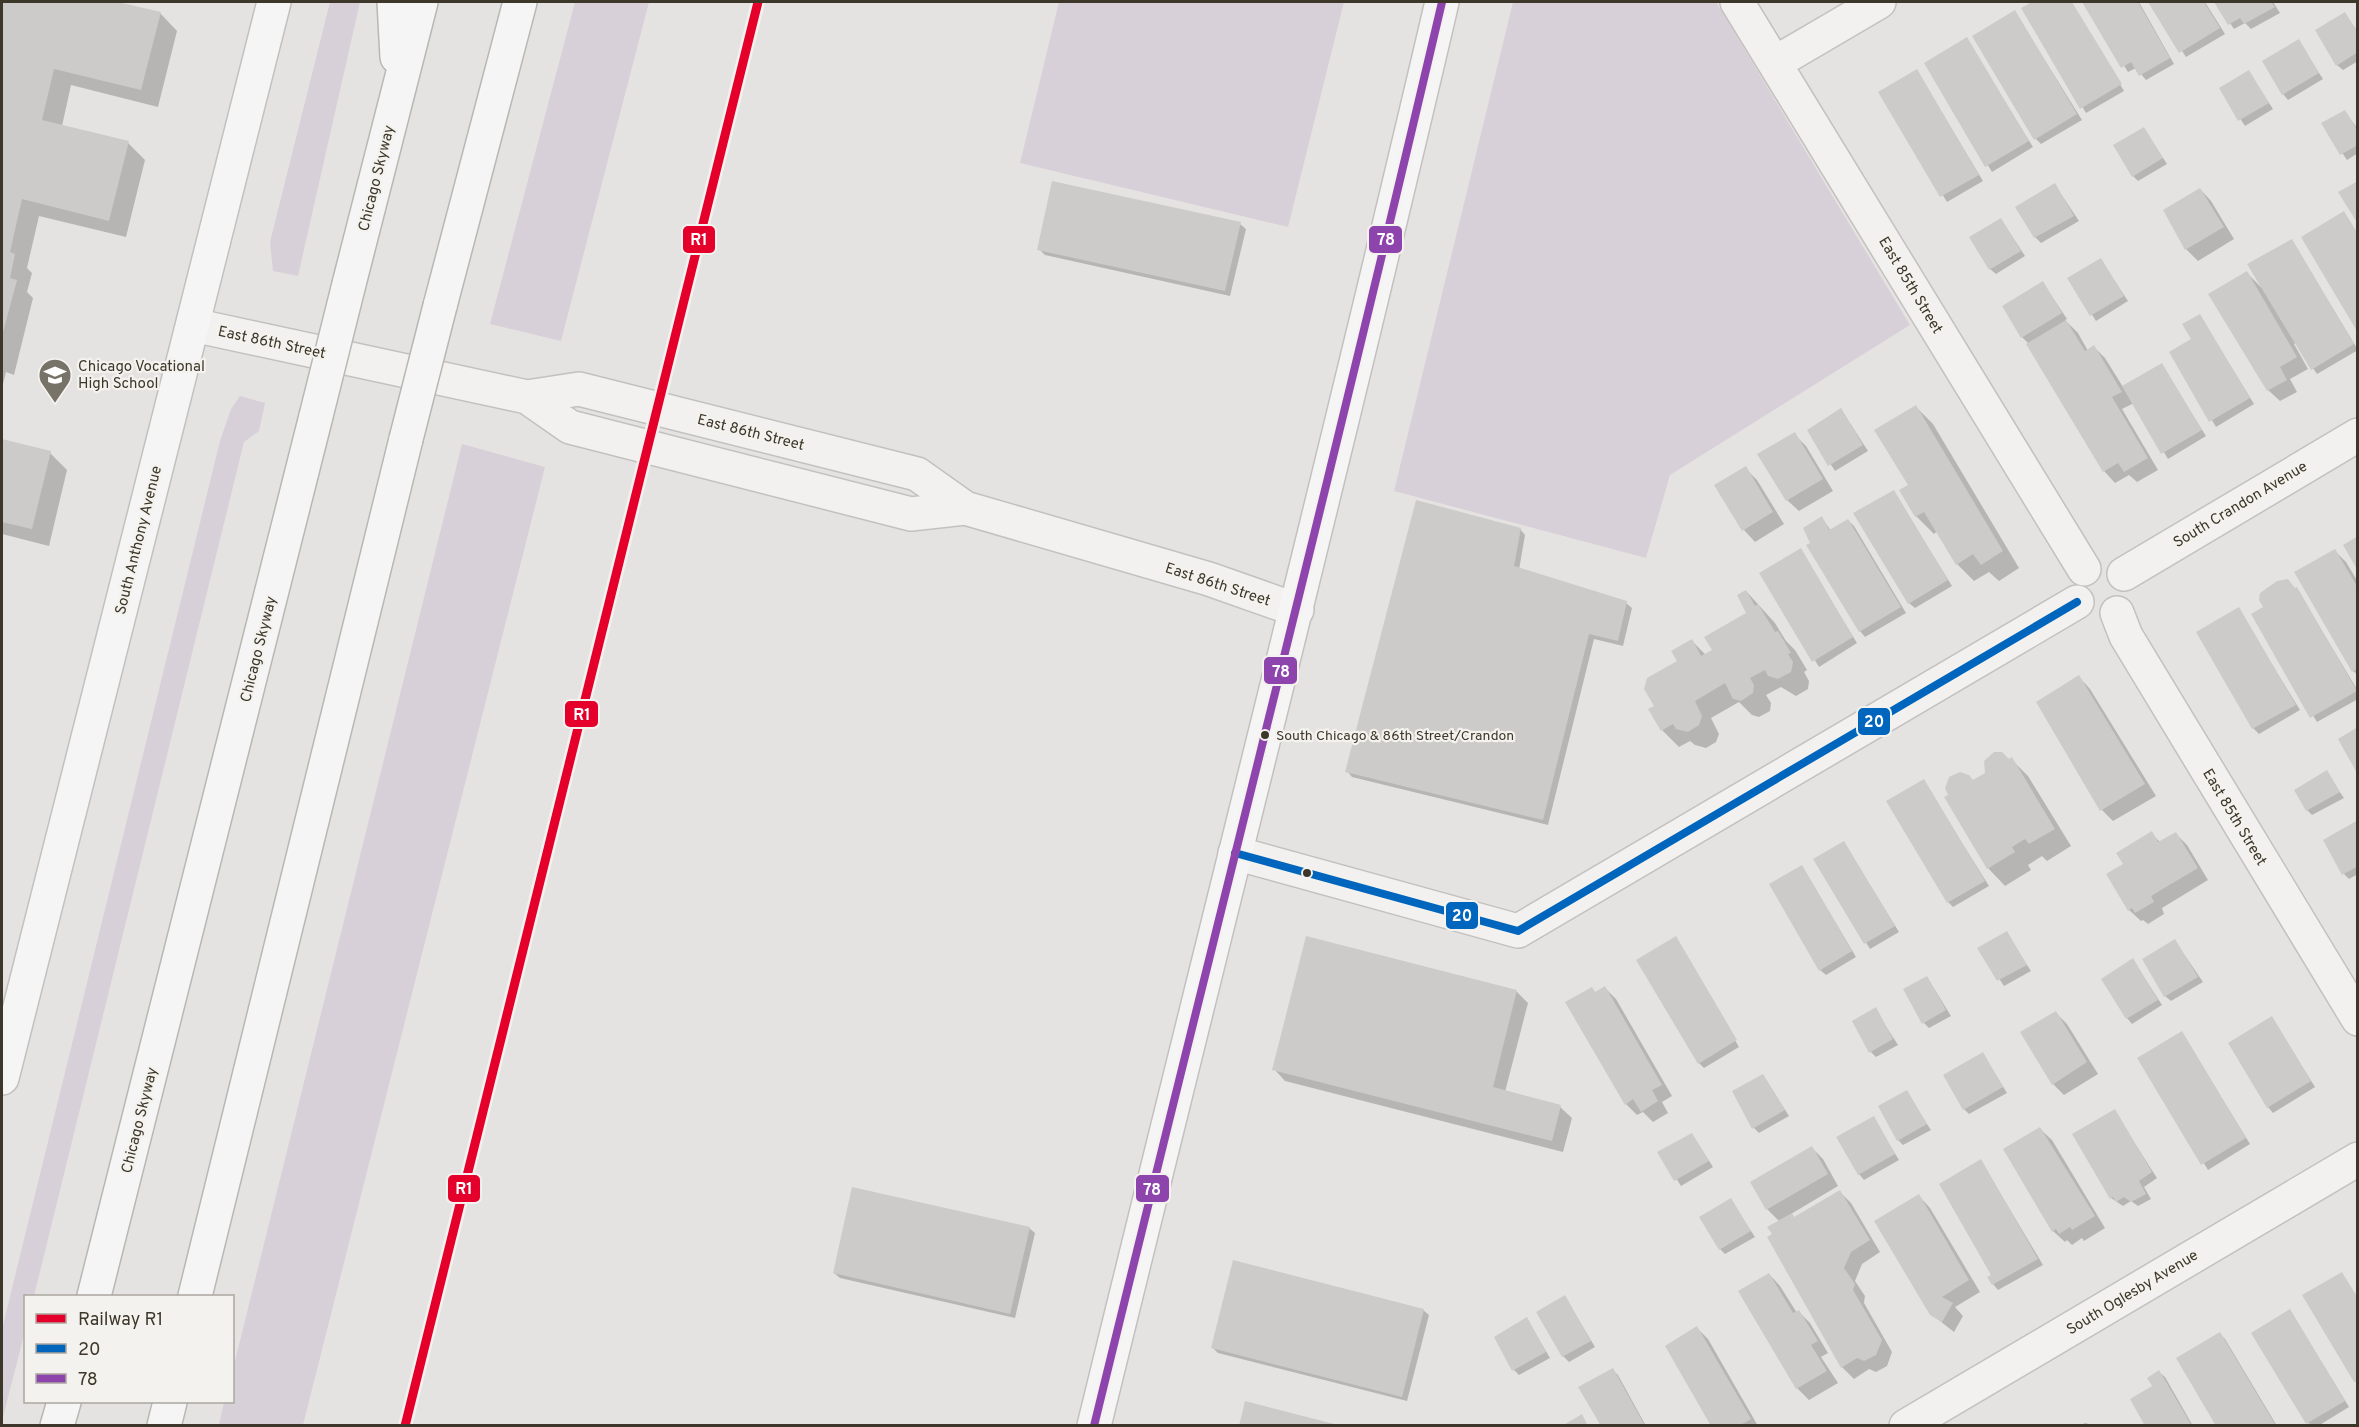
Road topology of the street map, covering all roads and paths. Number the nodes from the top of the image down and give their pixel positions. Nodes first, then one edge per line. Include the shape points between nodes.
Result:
1 (274, 2) edge
2 (394, 2) edge
3 (421, 2) edge
4 (520, 2) edge
5 (1442, 2) edge
6 (1737, 2) edge
7 (1879, 2) edge
8 (1775, 63) junction
9 (399, 84) junction
10 (193, 325) junction
11 (2358, 435) edge
12 (2084, 569) junction
13 (2124, 574) junction
14 (2077, 602) junction
15 (1297, 610) junction
16 (2117, 613) junction
17 (1234, 853) junction
18 (2358, 1019) edge
19 (2, 1078) edge
20 (2358, 1158) edge
21 (94, 1295) edge
22 (195, 1295) edge
23 (63, 1403) edge
24 (170, 1403) edge
25 (57, 1425) edge
26 (164, 1425) edge
27 (1094, 1425) edge
28 (1906, 1425) edge

1 - 10 main road, South Anthony Avenue
2 - 9 main road
3 - 9 main road, Chicago Skyway
4 - 22 main road, bridge via 406,439
5 - 15 main road
6 - 8 street, East 85th Street
7 - 8 street
8 - 12 street, East 85th Street
9 - 21 main road, Chicago Skyway, bridge
10 - 15 street, East 86th Street via 527,397 570,428 911,514 965,508 1209,579
10 - 19 main road, South Anthony Avenue
11 - 13 street, South Crandon Avenue
12 - 13 street via 2092,564 2110,564
12 - 14 street via 2075,585
13 - 16 street via 2128,599
14 - 16 street via 2083,610 2099,617
14 - 17 street via 1518,931
15 - 17 main road
16 - 18 street, East 85th Street via 2126,636
17 - 27 main road
20 - 28 street, South Oglesby Avenue
23 - 25 main road
24 - 26 main road

